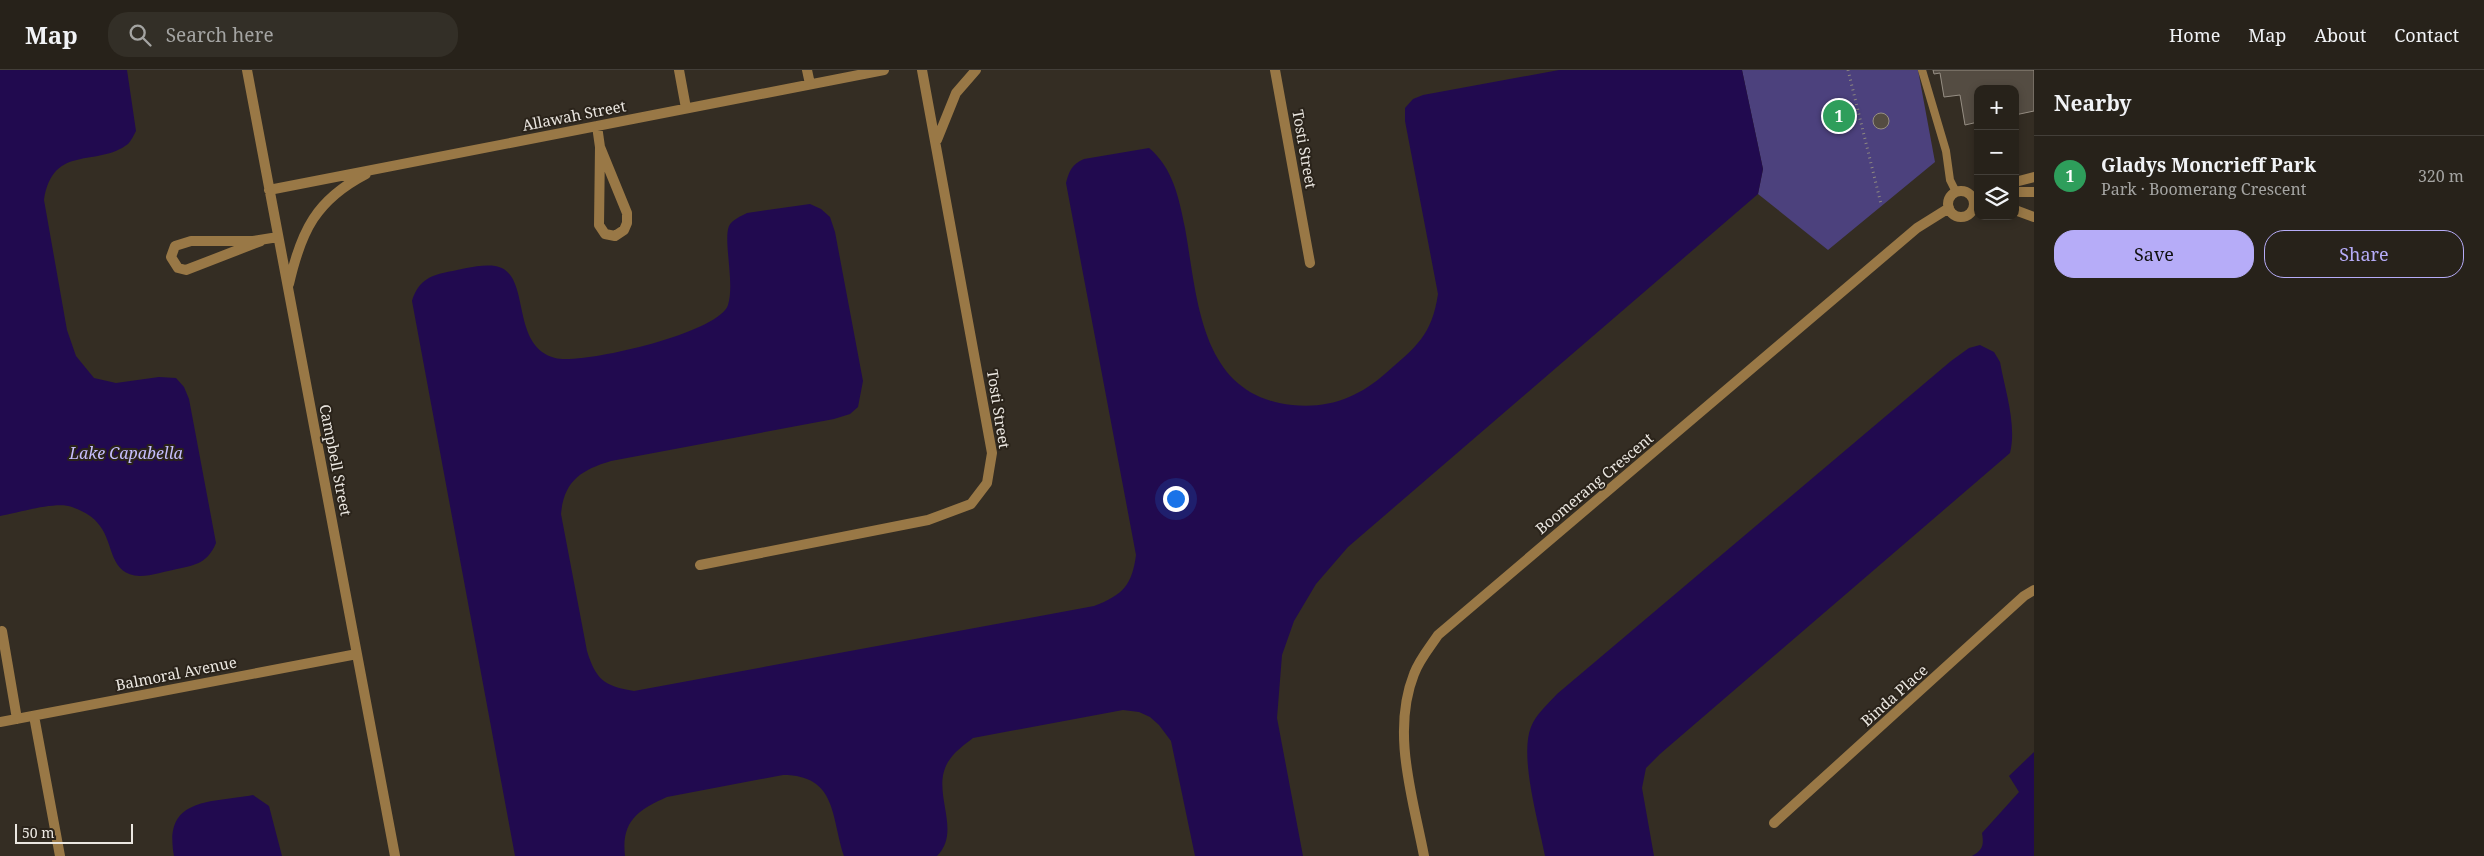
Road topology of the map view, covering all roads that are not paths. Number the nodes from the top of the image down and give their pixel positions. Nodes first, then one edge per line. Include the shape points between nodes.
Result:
1 (247, 70) edge
2 (679, 70) edge
3 (807, 70) edge
4 (884, 70) edge
5 (922, 70) edge
6 (976, 70) edge
7 (1922, 70) edge
8 (1275, 72) edge
9 (810, 84) junction
10 (686, 108) junction
11 (596, 126) junction
12 (936, 143) junction
13 (600, 148) junction
14 (378, 169) junction
15 (2034, 177) edge
16 (2019, 181) edge
17 (269, 190) junction
18 (1961, 192) junction
19 (1974, 192) edge
20 (2019, 192) edge
21 (2034, 192) edge
22 (1949, 208) junction
23 (2019, 210) edge
24 (2034, 210) edge
25 (2019, 211) edge
26 (1973, 213) edge
27 (2034, 217) edge
28 (278, 238) junction
29 (261, 240) junction
30 (1310, 263) dead end
31 (288, 290) junction
32 (700, 565) dead end
33 (2034, 590) edge
34 (2, 631) dead end
35 (357, 654) junction
36 (34, 716) junction
37 (16, 719) junction
38 (0, 722) edge
39 (1774, 823) dead end
40 (60, 856) edge
41 (395, 856) edge
42 (1424, 856) edge

1 - 17 street, Campbell Street
2 - 10 street
3 - 9 street
4 - 9 street, Allawah Street
5 - 12 street, Tosti Street
6 - 12 street via 956,94
7 - 18 lane via 1946,151 1950,180
8 - 30 street, Tosti Street
9 - 10 street, Allawah Street
10 - 11 street, Allawah Street
11 - 13 street
11 - 14 street, Allawah Street
12 - 32 street, Tosti Street via 992,453 987,483 971,504 928,520
13 - 13 street via 628,217 624,230 615,236 605,234 599,225
14 - 17 street, Allawah Street
14 - 31 street via 343,188 316,213 299,246
15 - 16 street
17 - 28 street, Campbell Street
18 - 19 street
18 - 22 street via 1949,200
18 - 26 street via 1973,199
20 - 21 street
22 - 26 street via 1956,216
22 - 42 street, Boomerang Crescent via 1917,228 1438,635 1414,673 1406,699 1403,727
23 - 24 street
25 - 27 street
28 - 29 street
28 - 31 street, Campbell Street
29 - 29 street via 186,270 178,268 171,258 173,248 185,241
31 - 35 street, Campbell Street
33 - 39 street, Binda Place
34 - 37 street
35 - 36 street, Balmoral Avenue
35 - 41 street, Campbell Street
36 - 37 street, Balmoral Avenue
36 - 40 street
37 - 38 street, Balmoral Avenue

